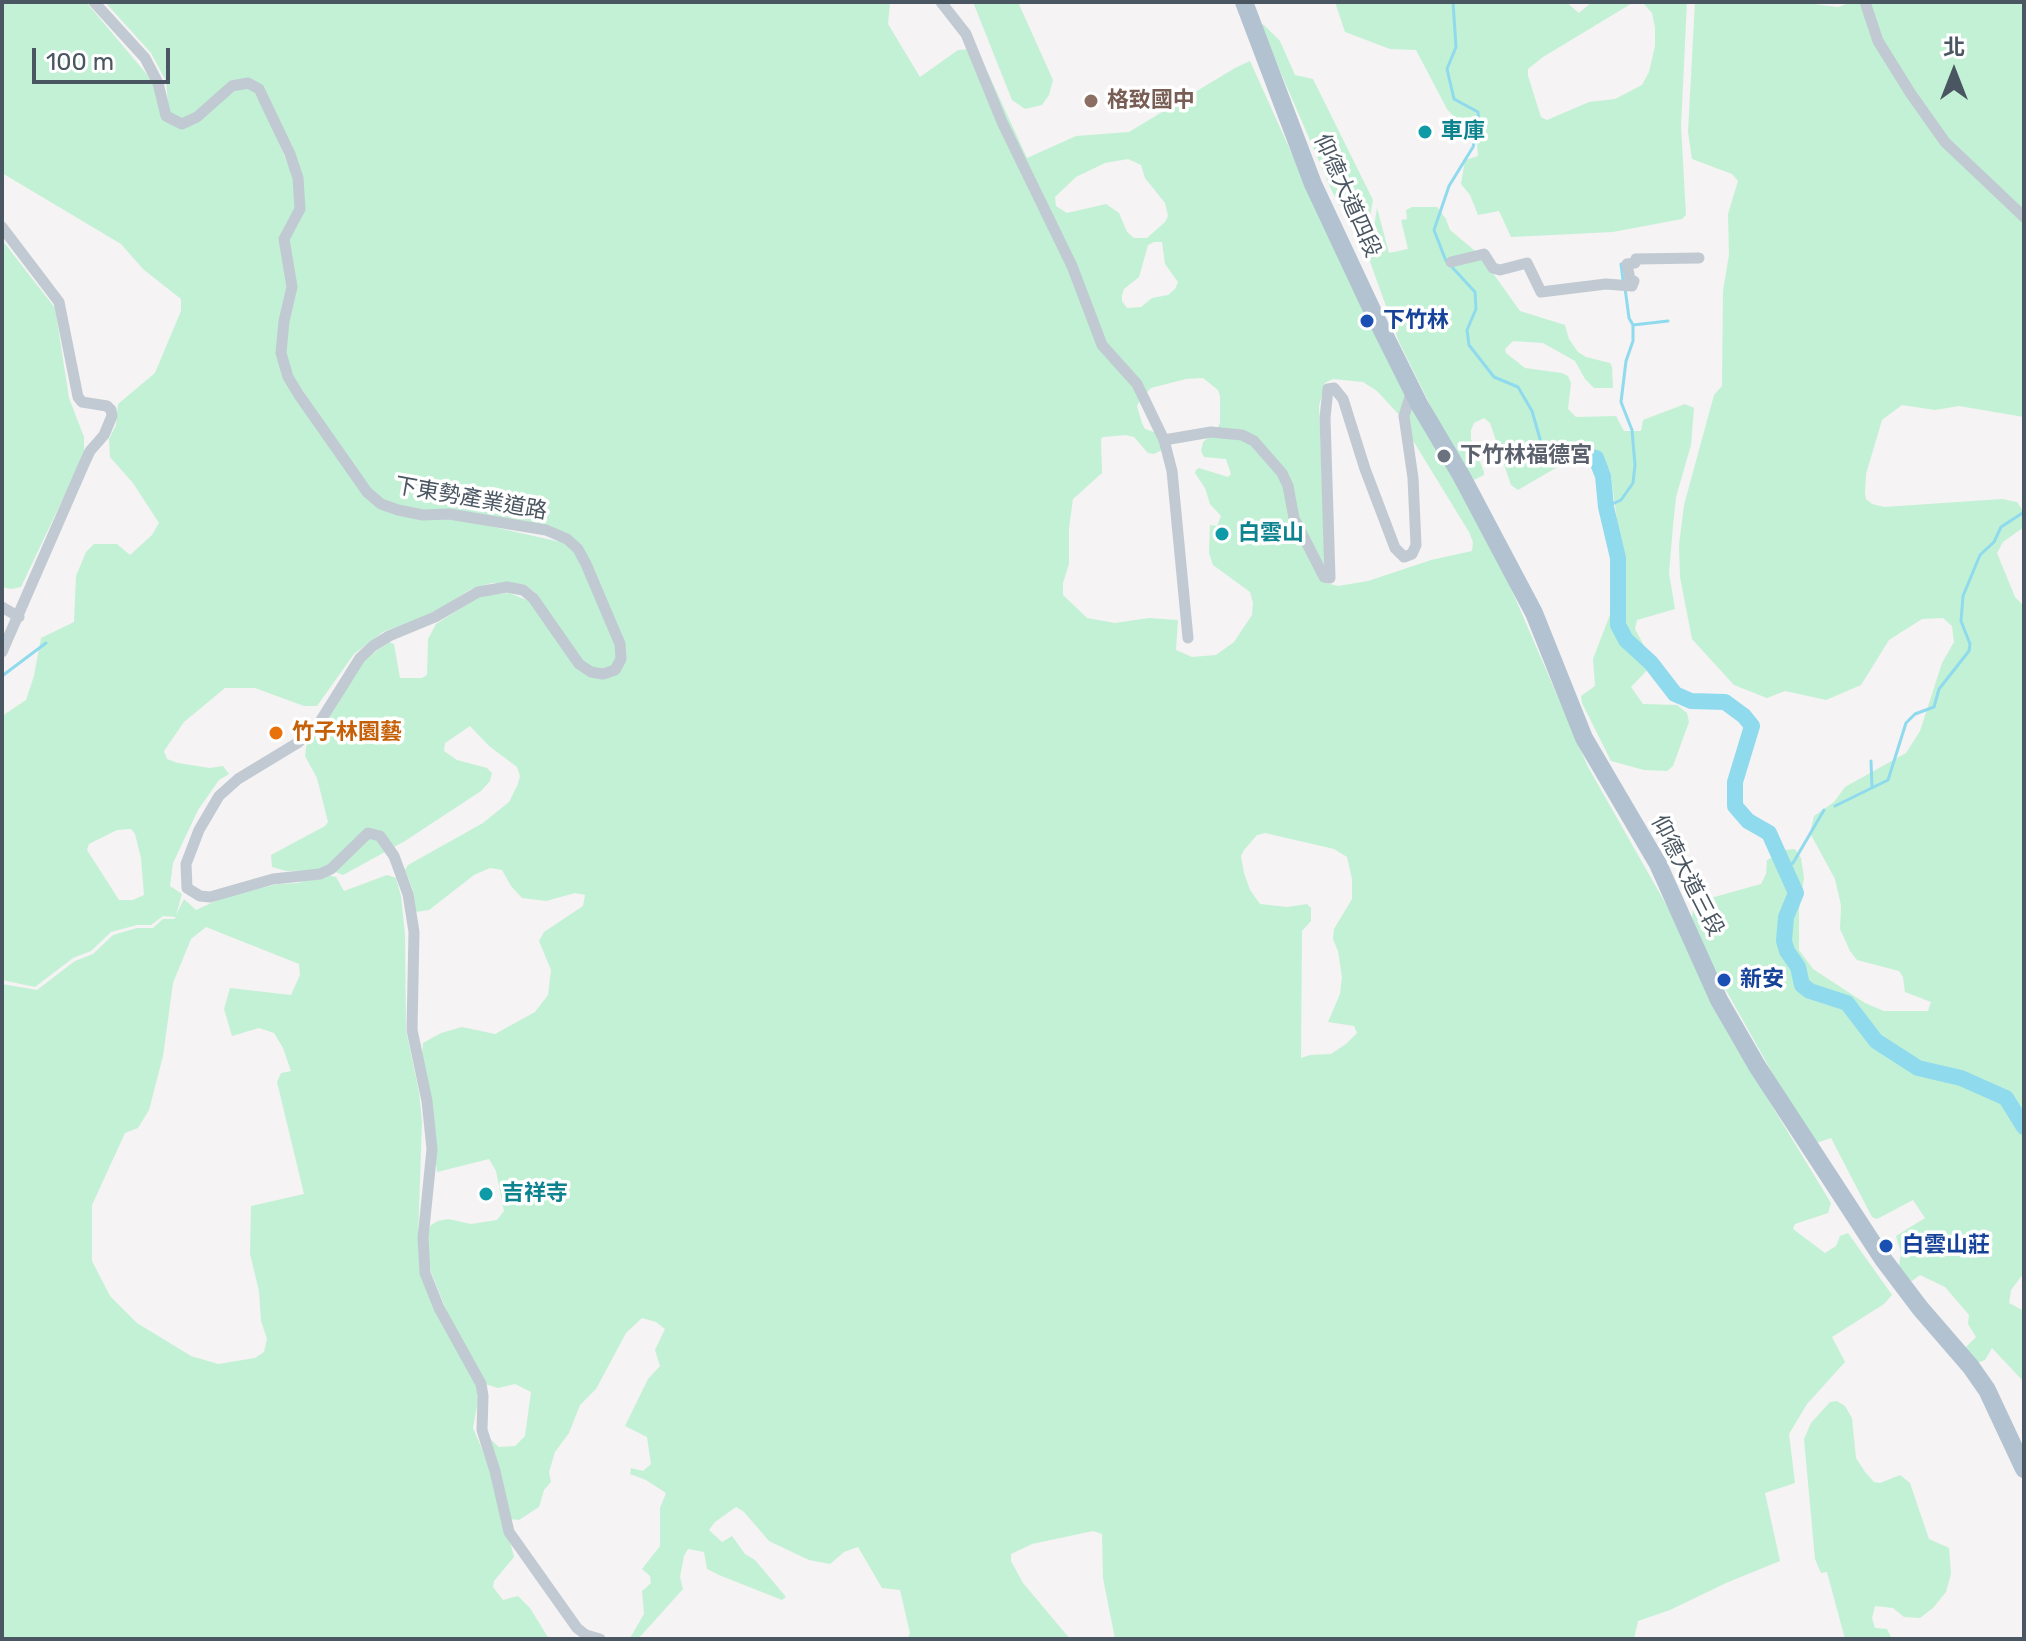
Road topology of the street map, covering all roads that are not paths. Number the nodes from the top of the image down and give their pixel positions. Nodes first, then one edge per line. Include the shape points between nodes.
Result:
1 (94, 2) edge
2 (941, 2) edge
3 (1244, 2) edge
4 (1865, 2) edge
5 (2024, 217) edge
6 (2, 227) edge
7 (1699, 258) dead end
8 (1451, 262) dead end
9 (1416, 397) junction
10 (1164, 440) junction
11 (2, 607) edge
12 (19, 617) junction
13 (1188, 638) dead end
14 (2, 652) edge
15 (2024, 1469) edge
16 (600, 1639) edge

1 - 16 street, 下東勢產業道路 via 145,58 166,116 182,124 232,86 248,83 259,89 298,178 300,209 284,239 292,287 281,353 299,395 367,492 398,510 532,528 567,539 586,564 622,650 615,670 591,672 579,664 528,593 507,587 478,592 373,646 360,658 318,725 219,796 186,864 187,888 210,897 273,879 320,874 368,833 384,841 394,856 414,932 412,1030 432,1149 422,1252 425,1273 481,1384 482,1430 509,1532 577,1628
2 - 10 street via 966,34 1072,266 1102,345 1137,384
3 - 9 main road, 仰德大道四段 via 1313,184
4 - 5 street via 1878,41 1945,142
6 - 12 street via 54,293 63,313 78,397 107,406 112,416 90,451
7 - 8 street via 1636,259 1627,264 1632,286 1541,292 1527,263 1500,270 1484,254
9 - 10 street via 1404,416 1416,545 1404,557 1395,548 1343,399 1334,388 1327,392 1330,578 1324,577 1294,518 1282,473 1254,441 1211,432
9 - 15 main road, 仰德大道三段 via 1534,613 1584,738 1658,864 1737,1032 1883,1259 1987,1390
10 - 13 street via 1174,487
11 - 12 street
12 - 14 street

